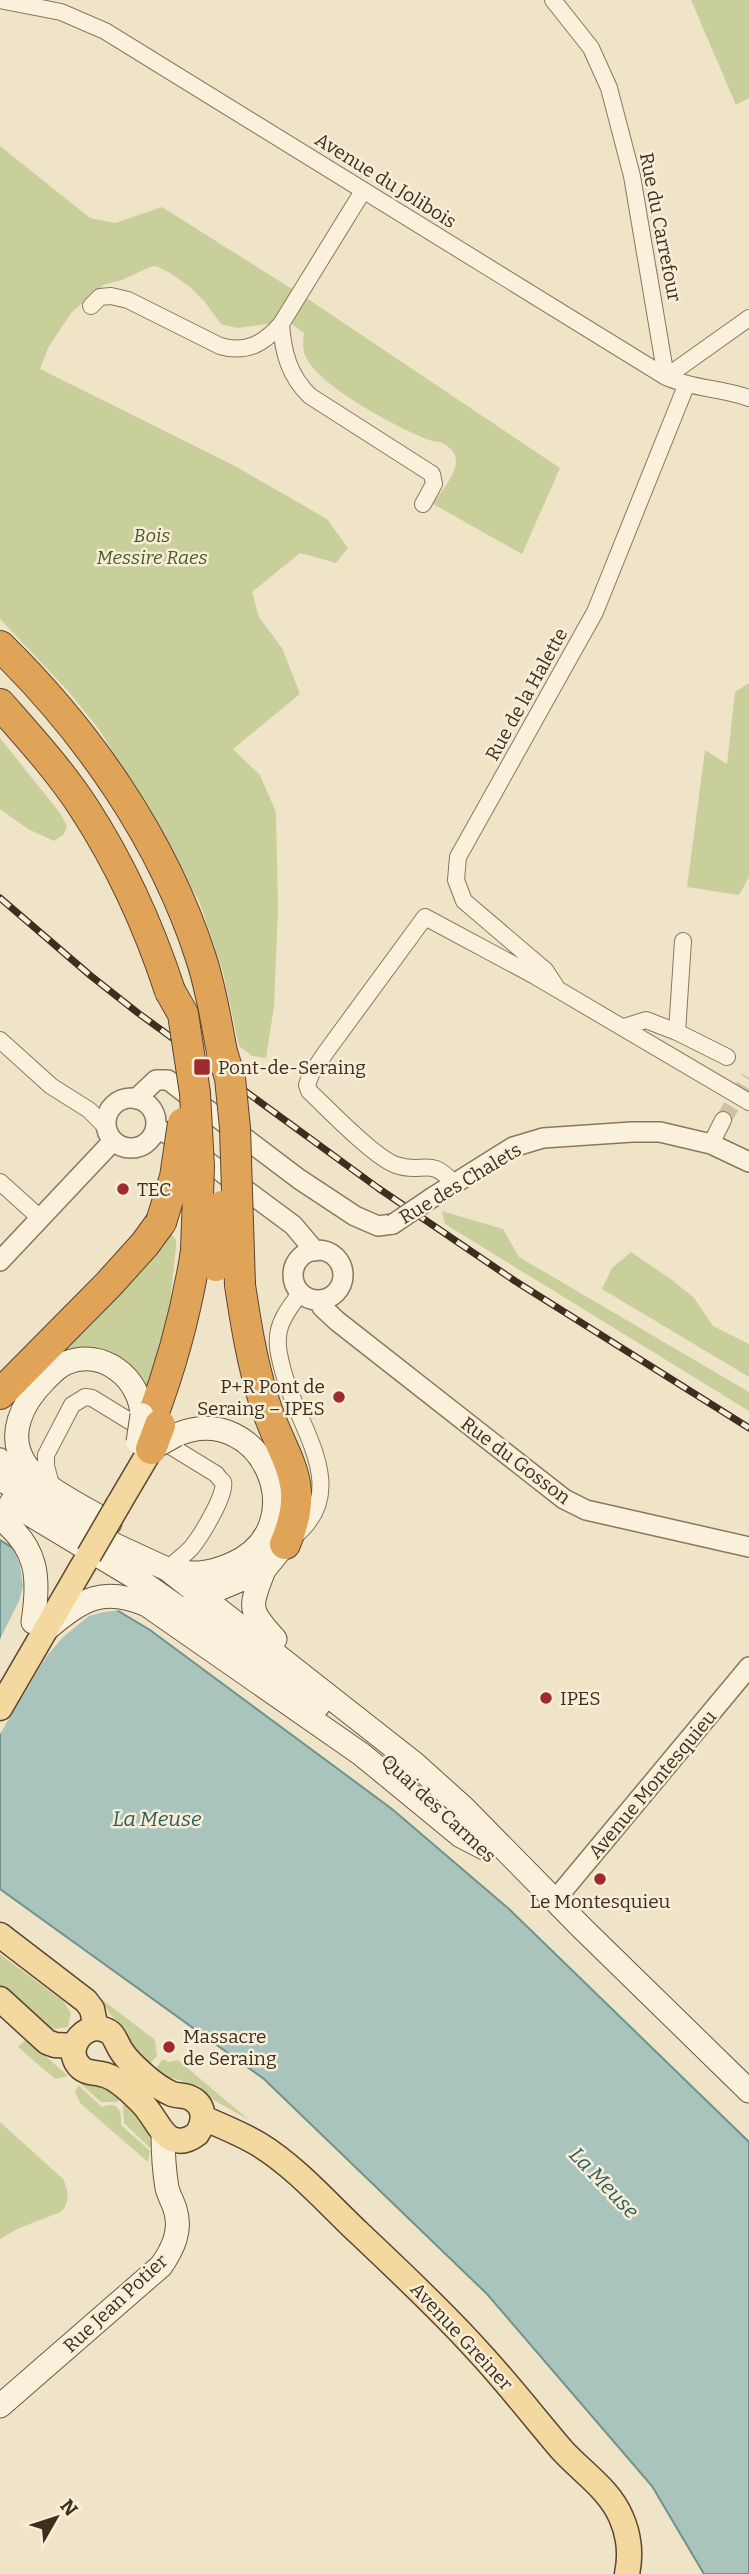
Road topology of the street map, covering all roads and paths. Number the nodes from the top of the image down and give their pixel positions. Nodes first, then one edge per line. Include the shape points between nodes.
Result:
1 (0, 0) edge
2 (553, 0) edge
3 (363, 191) junction
4 (90, 306) dead end
5 (749, 318) edge
6 (281, 324) junction
7 (666, 377) junction
8 (687, 386) junction
9 (749, 398) edge
10 (423, 504) dead end
11 (0, 646) edge
12 (0, 704) edge
13 (683, 941) dead end
14 (555, 988) junction
15 (170, 991) junction
16 (624, 1027) junction
17 (677, 1032) junction
18 (0, 1040) edge
19 (220, 1041) junction
20 (727, 1057) dead end
21 (136, 1099) junction
22 (749, 1102) edge
23 (723, 1120) tunnel mouth
24 (156, 1128) junction
25 (109, 1134) junction
26 (711, 1144) junction
27 (749, 1162) edge
28 (0, 1182) edge
29 (454, 1184) junction
30 (40, 1218) junction
31 (315, 1251) junction
32 (206, 1258) junction
33 (0, 1261) edge
34 (300, 1293) junction
35 (319, 1300) junction
36 (0, 1394) edge
37 (153, 1431) junction
38 (0, 1458) edge
39 (0, 1479) edge
40 (52, 1488) junction
41 (0, 1496) edge
42 (58, 1510) junction
43 (0, 1518) edge
44 (285, 1544) junction
45 (749, 1547) edge
46 (86, 1551) junction
47 (167, 1569) junction
48 (264, 1570) junction
49 (205, 1597) junction
50 (167, 1599) junction
51 (39, 1626) junction
52 (749, 1667) edge
53 (0, 1675) edge
54 (328, 1694) junction
55 (0, 1708) edge
56 (484, 1848) junction
57 (555, 1900) junction
58 (0, 1935) edge
59 (0, 1999) edge
60 (96, 2028) junction
61 (74, 2046) junction
62 (120, 2050) junction
63 (102, 2074) junction
64 (749, 2091) edge
65 (175, 2096) junction
66 (749, 2110) edge
67 (160, 2127) junction
68 (197, 2129) junction
69 (166, 2176) junction
70 (0, 2406) edge
71 (627, 2574) edge

1 - 3 street, Avenue du Jolibois via 61,12 105,31
2 - 7 street, Rue du Carrefour via 591,48 609,88 632,176
3 - 6 street
3 - 7 street, Avenue du Jolibois
4 - 6 street via 100,297 123,298 220,346 238,349 262,343
5 - 7 street
6 - 10 street via 286,358 304,390 432,474 434,484
7 - 8 street, Avenue du Jolibois
8 - 9 street, Avenue du Jolibois
8 - 14 street, Rue de la Halette via 595,612 458,858 456,880 464,901 545,970
11 - 19 highway via 72,725 147,834 202,960
12 - 15 highway via 83,806 113,855 154,942
13 - 17 street
14 - 16 street
14 - 29 street via 425,917 307,1080 309,1091 392,1163 437,1168
15 - 32 highway, bridge via 183,1014 195,1093
15 - 36 highway, bridge via 184,1102 183,1133 161,1222 117,1275
16 - 17 street via 646,1020
16 - 22 street
17 - 20 street
18 - 25 street via 51,1087 89,1110
19 - 32 highway, bridge via 224,1190
19 - 44 highway, bridge via 230,1078 235,1128 240,1285 249,1350 296,1491 297,1510
21 - 24 street via 154,1113
21 - 25 street via 116,1102 107,1113
21 - 29 street, Rue des Chalets, bridge via 156,1080 167,1080 299,1178 378,1226 393,1224
23 - 26 street
24 - 25 street via 138,1148 129,1149
24 - 31 street via 293,1225
25 - 30 street
26 - 27 street, Rue des Chalets
26 - 29 street, Rue des Chalets via 660,1132 543,1138 513,1147
28 - 30 street
30 - 33 street
31 - 34 street via 302,1256 294,1268
31 - 35 street via 337,1259 343,1273 339,1289
32 - 37 highway
34 - 35 street
34 - 44 street via 281,1323 278,1350 319,1469 322,1494 312,1519
35 - 45 street, Rue du Gosson via 337,1321 564,1499 586,1510
37 - 40 main road via 128,1378 102,1362 67,1362 28,1399 17,1424 24,1462
37 - 46 main road, bridge
37 - 47 main road via 208,1429 240,1437 268,1468 275,1502 265,1534 247,1556 204,1574
38 - 42 street
39 - 42 main road, Quai des Carmes
40 - 47 main road via 132,1537
40 - 47 street via 46,1455 72,1405 85,1398 92,1398 216,1474 223,1482 219,1501 190,1550
41 - 46 main road, Quai des Carmes
42 - 47 main road, Quai des Carmes via 115,1545
43 - 51 main road via 20,1536 31,1555
44 - 48 main road
46 - 50 main road, Quai des Carmes
46 - 51 main road
47 - 49 main road, Quai des Carmes
48 - 49 main road
48 - 54 main road via 253,1612
49 - 50 main road
49 - 54 main road, Quai des Carmes
50 - 56 main road, Quai des Carmes via 366,1742
51 - 53 main road
51 - 55 main road
51 - 56 main road via 98,1596 132,1599 159,1613 361,1754 461,1836
52 - 57 street, Avenue Montesquieu
54 - 57 main road, Quai des Carmes via 464,1808
56 - 66 main road, Quai des Carmes
57 - 64 main road, Quai des Carmes
58 - 60 main road via 86,2001
59 - 61 main road via 47,2042
60 - 61 main road via 82,2033
60 - 62 main road via 109,2032
61 - 63 main road via 80,2067
62 - 63 main road via 115,2065
62 - 65 main road via 145,2076
63 - 67 main road via 144,2104
65 - 67 main road via 160,2108
65 - 68 main road via 194,2100 202,2111
67 - 68 main road via 174,2140
67 - 69 main road, Rue Jean Potier
68 - 69 main road
68 - 71 main road, Avenue Greiner via 240,2134 262,2146 430,2300 600,2486 622,2518 628,2541
69 - 70 main road, Rue Jean Potier via 178,2227 173,2249 161,2266

